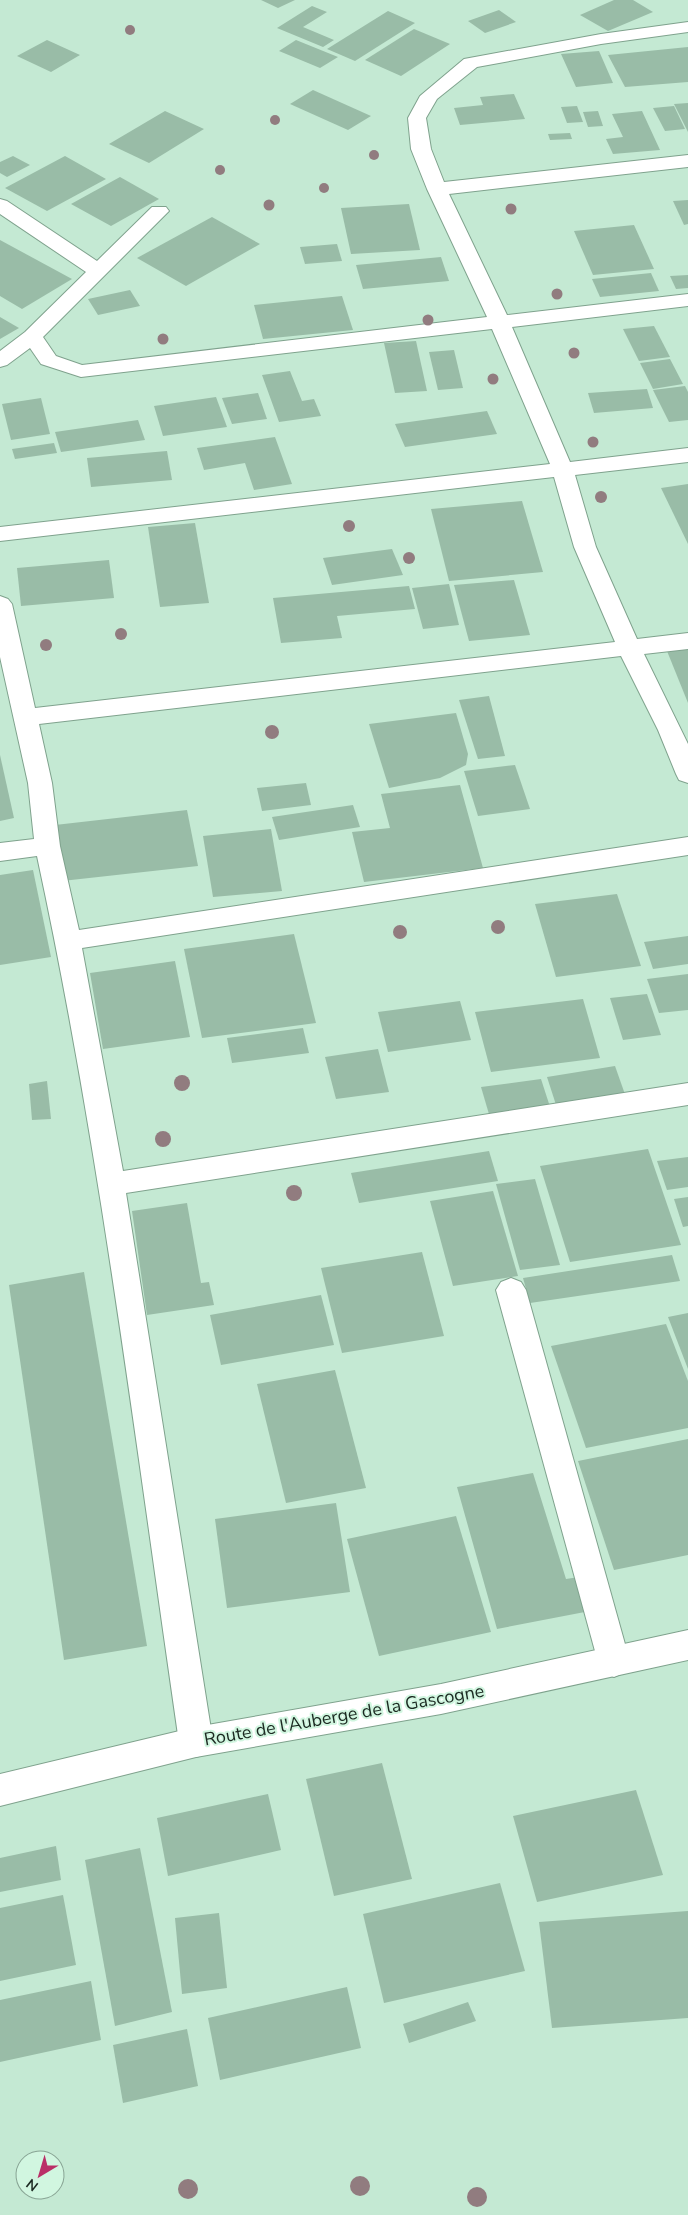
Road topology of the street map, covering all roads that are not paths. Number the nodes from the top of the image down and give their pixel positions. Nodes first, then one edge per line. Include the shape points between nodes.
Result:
1 (688, 27) edge
2 (688, 161) edge
3 (437, 189) junction
4 (0, 205) edge
5 (159, 211) dead end
6 (98, 272) junction
7 (688, 300) edge
8 (500, 323) junction
9 (32, 336) junction
10 (0, 361) edge
11 (688, 455) edge
12 (562, 470) junction
13 (0, 534) edge
14 (0, 604) edge
15 (688, 641) edge
16 (630, 650) junction
17 (25, 717) junction
18 (688, 774) edge
19 (48, 846) junction
20 (688, 846) edge
21 (0, 852) edge
22 (68, 941) junction
23 (688, 1094) edge
24 (111, 1184) junction
25 (511, 1290) dead end
26 (688, 1645) edge
27 (614, 1662) junction
28 (196, 1742) junction
29 (0, 1790) edge

1 - 3 street via 471,63 429,96 417,118 420,150
2 - 3 street
3 - 8 street
4 - 6 street
5 - 6 street
6 - 9 street
7 - 8 street
8 - 9 street via 81,371 48,360
8 - 12 street
9 - 10 street
11 - 12 street
12 - 13 street
12 - 16 street via 585,546
14 - 17 street
15 - 16 street
16 - 17 street
16 - 18 street
17 - 19 street via 40,783
19 - 21 street
19 - 22 street
20 - 22 street
22 - 24 street
23 - 24 street
24 - 28 street
25 - 27 street
26 - 27 street, Route de l'Auberge de la Gascogne
27 - 28 street, Route de l'Auberge de la Gascogne via 442,1700
28 - 29 street, Route de l'Auberge de la Gascogne

